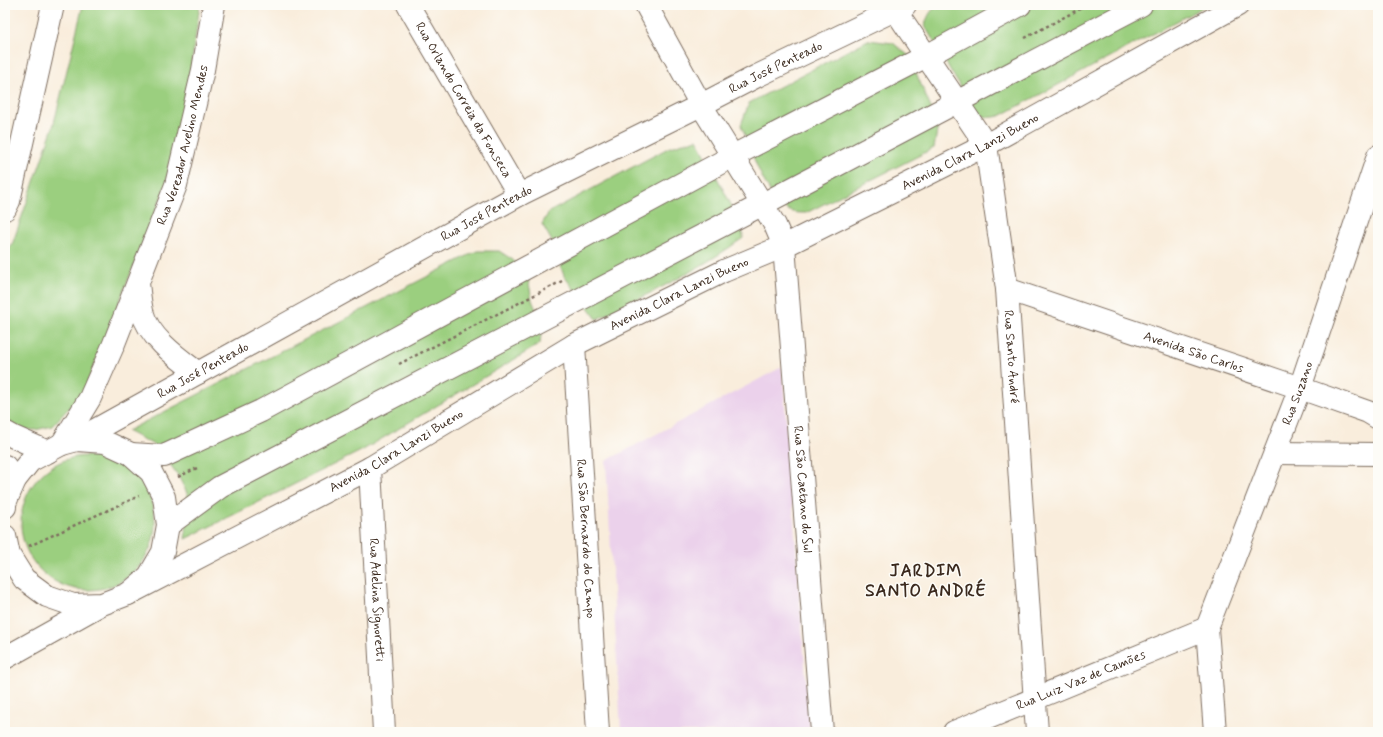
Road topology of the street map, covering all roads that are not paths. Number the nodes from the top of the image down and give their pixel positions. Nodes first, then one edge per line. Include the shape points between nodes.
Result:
1 (54, 5) edge
2 (214, 5) edge
3 (408, 5) edge
4 (646, 5) edge
5 (1020, 5) edge
6 (1141, 5) edge
7 (1238, 5) edge
8 (898, 7) edge
9 (926, 56) junction
10 (957, 102) junction
11 (701, 105) junction
12 (986, 145) junction
13 (733, 156) junction
14 (1378, 156) edge
15 (519, 195) junction
16 (6, 201) edge
17 (763, 204) junction
18 (784, 246) junction
19 (138, 281) junction
20 (1007, 289) junction
21 (574, 345) junction
22 (198, 373) junction
23 (1300, 388) junction
24 (1378, 418) edge
25 (5, 432) edge
26 (63, 445) junction
27 (1274, 453) junction
28 (131, 454) junction
29 (1378, 454) edge
30 (370, 468) junction
31 (10, 473) edge
32 (5, 506) edge
33 (168, 525) junction
34 (6, 553) edge
35 (128, 594) junction
36 (102, 604) junction
37 (1207, 628) junction
38 (5, 658) edge
39 (1035, 699) junction
40 (384, 732) edge
41 (598, 732) edge
42 (822, 732) edge
43 (954, 732) edge
44 (1037, 732) edge
45 (1215, 732) edge

1 - 16 street
2 - 19 street, Rua Vereador Avelino Mendes via 203,70 176,185
3 - 15 street, Rua Orlando Correia da Fonseca
4 - 11 street, Rua São Caetano do Sul
5 - 9 street
6 - 10 street
7 - 12 street, Avenida Clara Lanzi Bueno
8 - 9 street, Rua Santo André
8 - 11 street, Rua José Penteado
9 - 10 street, Rua Santo André
9 - 13 street
10 - 12 street, Rua Santo André
10 - 17 street
11 - 13 street, Rua São Caetano do Sul
11 - 15 street, Rua José Penteado
12 - 18 street, Avenida Clara Lanzi Bueno
12 - 20 street, Rua Santo André
13 - 17 street, Rua São Caetano do Sul
13 - 28 street via 261,411 164,456
14 - 23 street, Rua Suzano
15 - 22 street, Rua José Penteado
17 - 18 street, Rua São Caetano do Sul
17 - 33 street via 220,486
18 - 21 street, Avenida Clara Lanzi Bueno via 724,271
18 - 42 street, Rua São Caetano do Sul
19 - 22 street, Rua Vereador Avelino Mendes via 142,313 153,333 173,354
19 - 26 street, Rua Vereador Avelino Mendes via 90,398
20 - 23 street, Avenida São Carlos
20 - 39 street, Rua Santo André
21 - 30 street, Avenida Clara Lanzi Bueno
21 - 41 street, Rua São Bernardo do Campo
22 - 26 street, Rua José Penteado
23 - 24 street, Avenida São Carlos via 1368,412
23 - 27 street, Rua Suzano
25 - 26 street via 14,438
26 - 28 street via 105,442
26 - 31 street
27 - 29 street
27 - 37 street, Rua Suzano
28 - 33 street via 151,472 159,487 164,497
30 - 35 street, Avenida Clara Lanzi Bueno
30 - 40 street, Rua Adelina Signoretti
31 - 32 street
33 - 35 street via 163,552 149,576
34 - 36 street via 24,579 47,596 73,605
35 - 36 street
36 - 38 street
37 - 39 street, Rua Luiz Vaz de Camões
37 - 45 street
39 - 43 street, Rua Luiz Vaz de Camões
39 - 44 street, Rua Santo André

